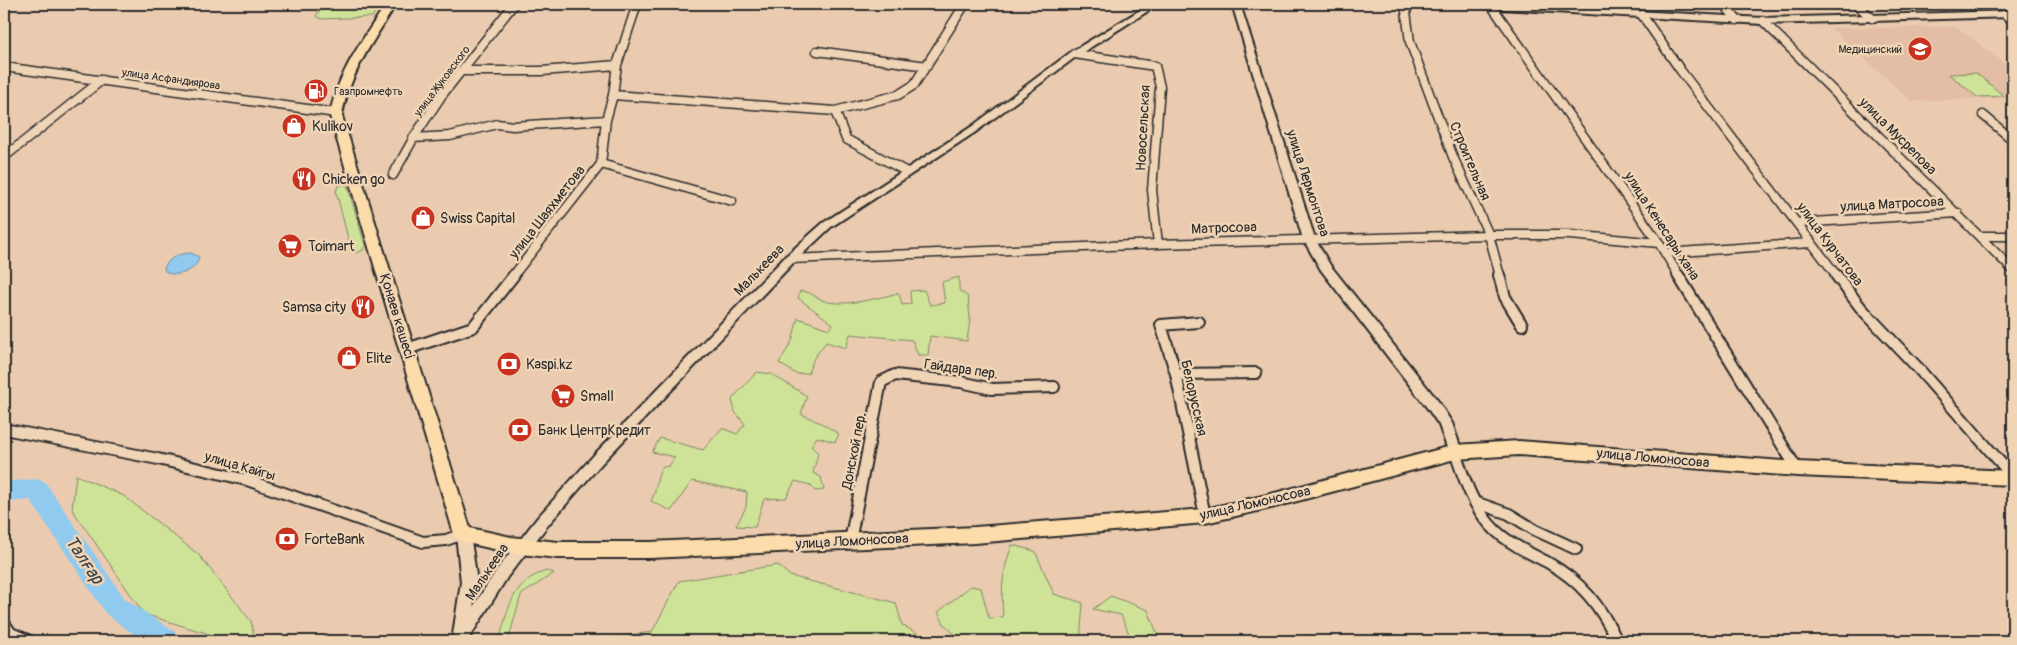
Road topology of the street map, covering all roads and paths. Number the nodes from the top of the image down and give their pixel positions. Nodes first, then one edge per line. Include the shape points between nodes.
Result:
1 (391, 4) edge
2 (514, 4) edge
3 (637, 4) edge
4 (965, 4) edge
5 (1154, 4) edge
6 (1236, 4) edge
7 (1405, 4) edge
8 (1465, 4) edge
9 (1724, 4) edge
10 (1856, 4) edge
11 (1491, 5) junction
12 (2009, 14) edge
13 (1642, 15) junction
14 (1872, 18) junction
15 (1737, 20) junction
16 (1763, 21) junction
17 (2013, 21) edge
18 (817, 51) dead end
19 (1074, 54) junction
20 (617, 65) junction
21 (926, 66) junction
22 (4, 67) edge
23 (460, 71) junction
24 (102, 80) junction
25 (613, 95) junction
26 (835, 111) junction
27 (336, 113) junction
28 (1983, 115) dead end
29 (606, 120) junction
30 (413, 138) junction
31 (2013, 140) edge
32 (4, 157) edge
33 (601, 164) junction
34 (907, 172) junction
35 (393, 176) dead end
36 (732, 201) dead end
37 (1958, 214) junction
38 (1796, 223) junction
39 (1489, 235) junction
40 (1981, 236) junction
41 (2013, 236) edge
42 (1309, 239) junction
43 (1659, 243) junction
44 (1810, 243) junction
45 (1158, 244) junction
46 (1665, 253) junction
47 (790, 259) junction
48 (2013, 270) edge
49 (1200, 322) dead end
50 (1522, 325) dead end
51 (407, 349) junction
52 (1176, 374) junction
53 (1256, 374) dead end
54 (895, 375) joint
55 (1054, 387) dead end
56 (4, 429) edge
57 (1455, 452) junction
58 (1797, 470) junction
59 (2013, 478) edge
60 (1475, 502) junction
61 (1206, 516) junction
62 (463, 534) junction
63 (850, 541) junction
64 (522, 547) junction
65 (1576, 548) dead end
66 (6, 632) edge
67 (460, 640) edge
68 (30, 641) edge
69 (1617, 641) edge

1 - 27 main road, Қонаев көшесі via 345,84 336,104
2 - 23 street, улица Жуковского
3 - 20 street, улица Шаяхметова
4 - 21 street
5 - 19 street, Малькеева
6 - 42 main road, улица Лермонтова
7 - 39 street, Строительная via 1410,42 1453,157
8 - 11 main road
9 - 15 street
10 - 14 street
11 - 13 main road
11 - 43 street, улица Кенесары хана
12 - 14 main road
12 - 17 street
13 - 15 main road
13 - 38 street, улица Курчатова
14 - 16 main road
15 - 16 main road
16 - 37 street, улица Мусрепова
18 - 21 street
19 - 34 street, Малькеева via 974,129
19 - 45 street, Новосельская via 1155,66 1160,87 1152,190
20 - 23 street
20 - 25 street, улица Шаяхметова
21 - 26 street via 914,85 898,95
22 - 24 street, улица Асфандиярова
23 - 30 street, улица Жуковского
24 - 27 street, улица Асфандиярова
24 - 32 street
25 - 26 street
25 - 29 street, улица Шаяхметова
26 - 34 street via 846,139
27 - 51 main road, Қонаев көшесі via 337,126
28 - 31 street
29 - 30 street via 513,126 496,124 450,136
29 - 33 street, улица Шаяхметова
30 - 35 street, улица Жуковского
33 - 36 street
33 - 51 street, улица Шаяхметова via 473,327
34 - 47 street, Малькеева via 827,225
37 - 38 street, улица Матросова
37 - 40 street, улица Мусрепова
38 - 44 street, улица Курчатова
39 - 42 street, Матросова
39 - 43 street, Матросова via 1570,235
39 - 50 street, Строительная via 1505,297
40 - 41 street
40 - 48 street, улица Мусрепова
42 - 45 street, Матросова
42 - 57 main road, улица Лермонтова via 1325,267 1433,405 1445,423
43 - 46 street, улица Кенесары хана
44 - 46 street
44 - 59 street, улица Курчатова via 1861,308
45 - 47 street, Матросова
46 - 58 street, улица Кенесары хана
47 - 64 street, Малькеева via 598,458
49 - 52 street, Белорусская via 1161,325
51 - 62 main road, Қонаев көшесі
52 - 53 street
52 - 61 street, Белорусская
54 - 55 street, Гайдара пер. via 992,389
54 - 63 street, Донской пер. via 881,382
56 - 62 street, улица Кайгы via 247,480 423,542 446,540
57 - 58 main road, улица Ломоносова via 1520,448
57 - 60 street
57 - 61 main road, улица Ломоносова
58 - 59 main road, улица Ломоносова
60 - 65 street via 1509,514 1535,530
60 - 69 street via 1495,530 1568,575 1594,599
61 - 63 main road, улица Ломоносова via 975,535
62 - 64 main road, улица Ломоносова
62 - 67 main road, Қонаев көшесі via 469,582
63 - 64 main road, улица Ломоносова via 650,550
64 - 67 street, Малькеева
66 - 68 street

